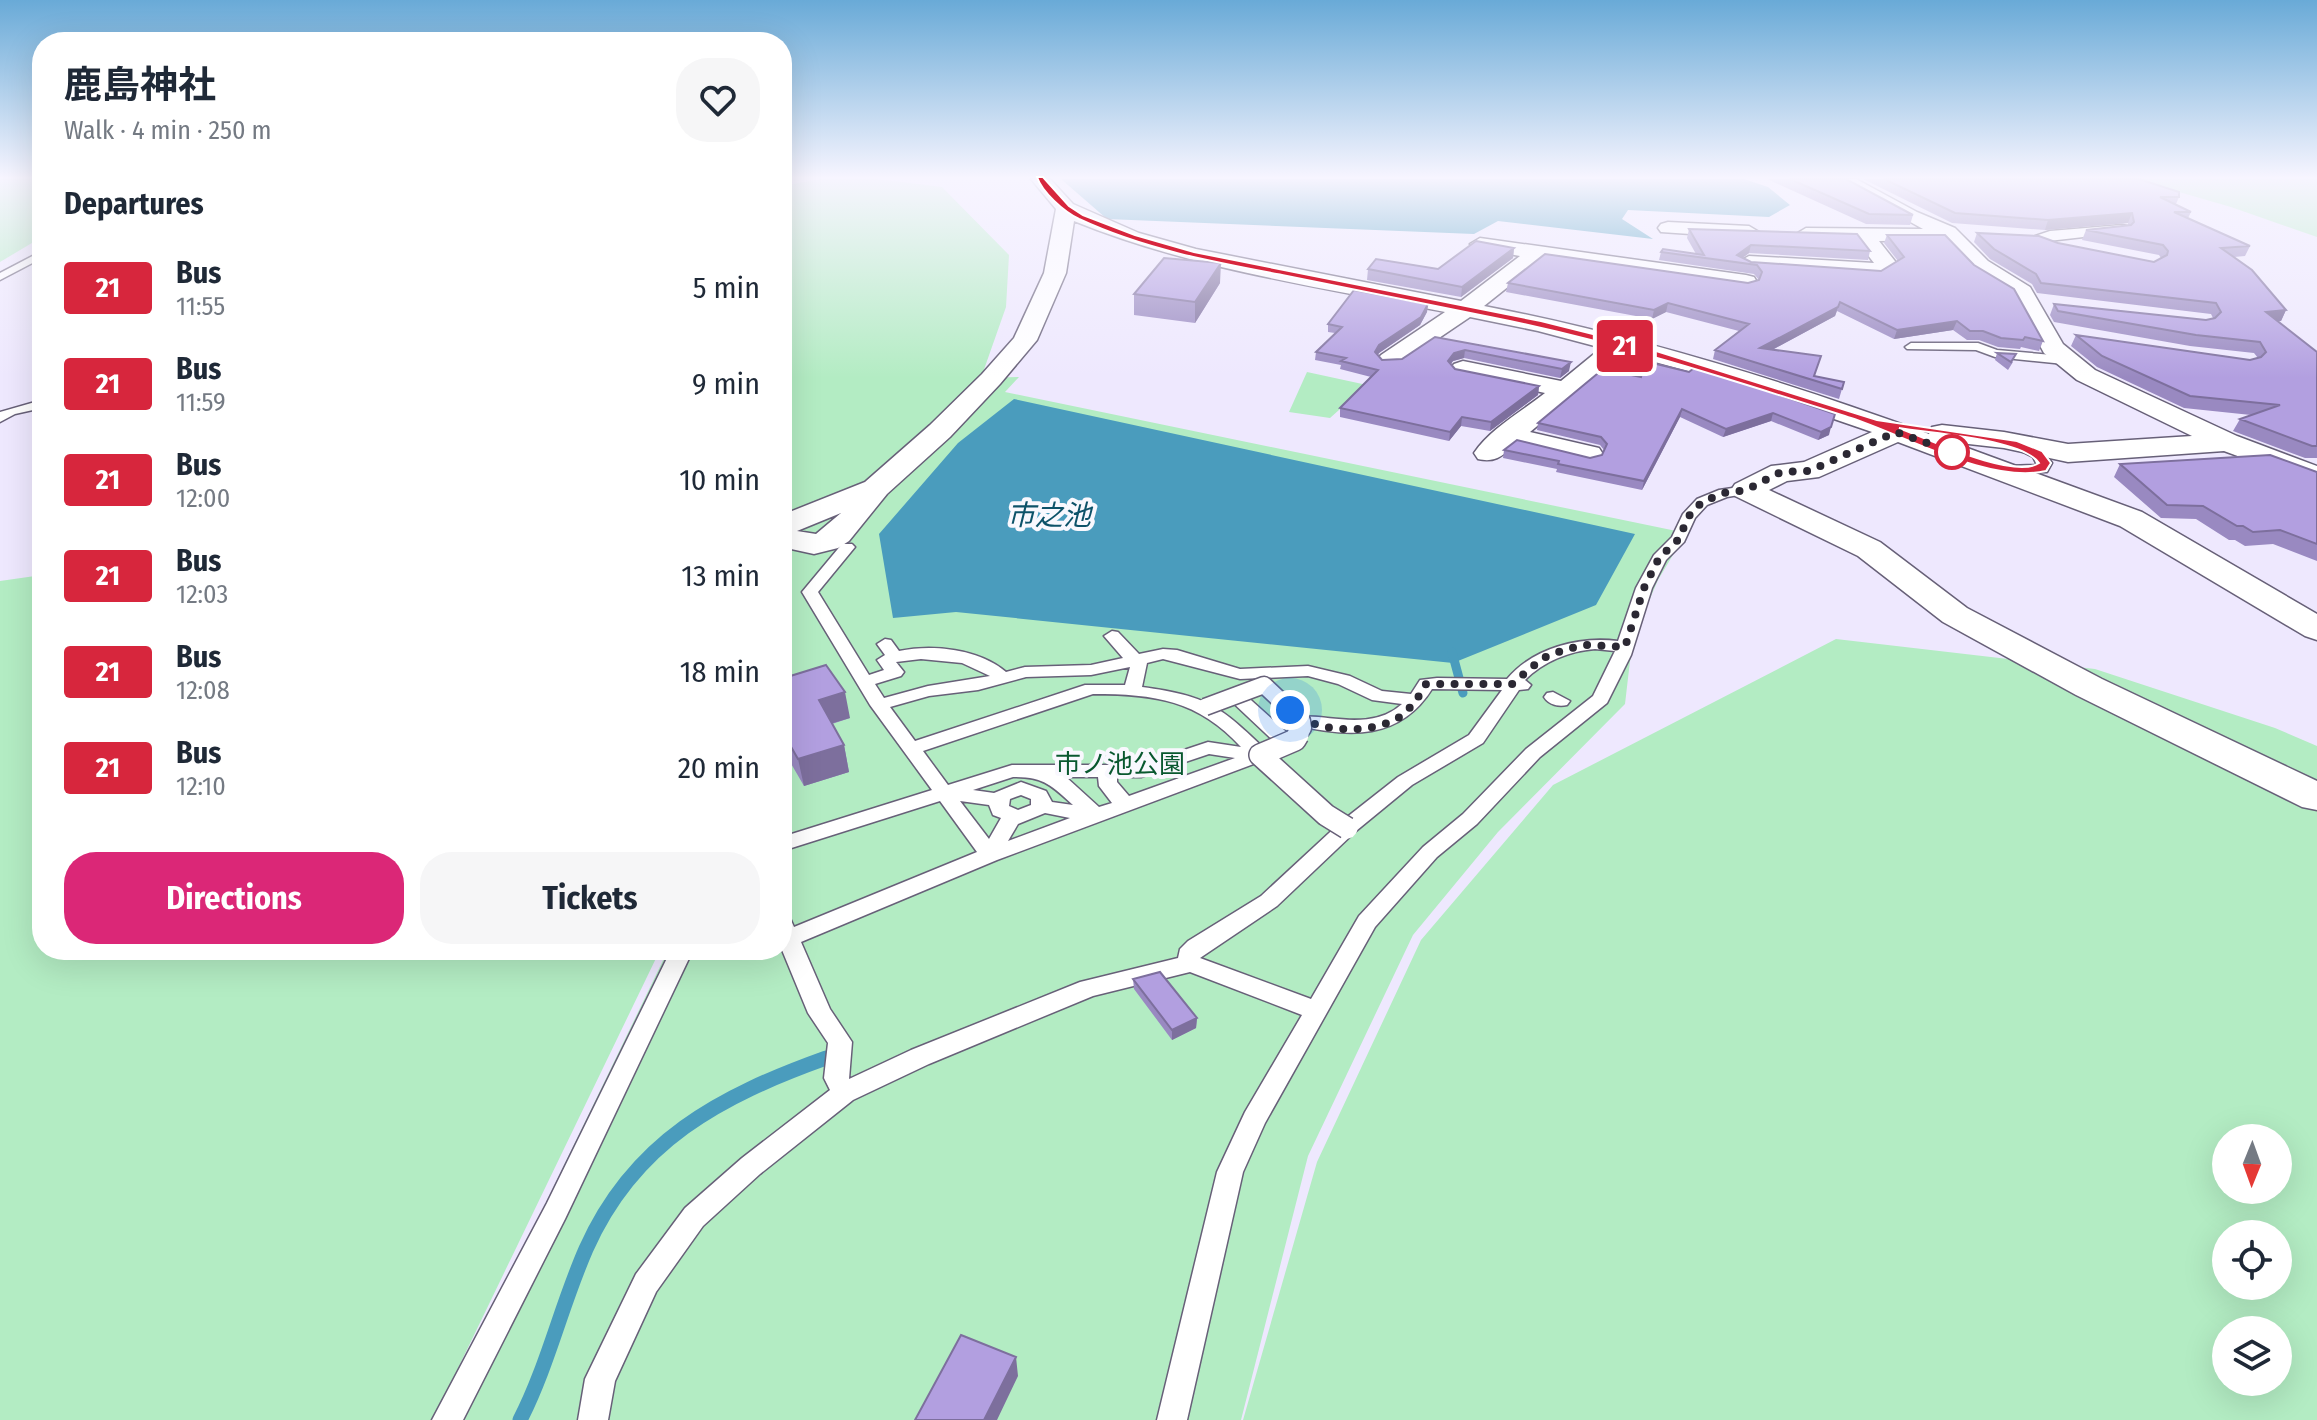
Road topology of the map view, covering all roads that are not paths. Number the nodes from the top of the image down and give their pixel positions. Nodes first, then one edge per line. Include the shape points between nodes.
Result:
1 (1060, 245) edge
2 (1160, 245) edge
3 (1489, 245) edge
4 (1736, 245) edge
5 (1872, 245) edge
6 (1966, 245) edge
7 (2062, 245) edge
8 (1539, 252) junction
9 (2109, 254) edge
10 (32, 260) edge
11 (0, 277) edge
12 (1746, 281) junction
13 (1464, 310) junction
14 (2042, 330) junction
15 (2078, 336) edge
16 (1911, 347) dead end
17 (1633, 348) junction
18 (1390, 360) edge
19 (2064, 360) junction
20 (1463, 369) edge
21 (1564, 389) junction
22 (32, 406) edge
23 (1857, 417) junction
24 (0, 418) edge
25 (1896, 432) junction
26 (2227, 442) junction
27 (1993, 453) junction
28 (1589, 454) edge
29 (2317, 476) edge
30 (876, 488) junction
31 (1746, 490) junction
32 (792, 522) edge
33 (792, 539) edge
34 (847, 547) dead end
35 (2317, 629) edge
36 (1112, 636) dead end
37 (1625, 647) junction
38 (1137, 659) junction
39 (1001, 677) junction
40 (1259, 680) junction
41 (865, 682) junction
42 (1517, 684) junction
43 (1132, 692) junction
44 (1236, 696) junction
45 (1416, 700) junction
46 (879, 705) junction
47 (1205, 707) junction
48 (1302, 721) junction
49 (1287, 743) junction
50 (910, 749) junction
51 (1260, 755) junction
52 (1109, 771) junction
53 (1030, 780) junction
54 (941, 792) junction
55 (2317, 797) edge
56 (1127, 805) junction
57 (1040, 806) junction
58 (1006, 808) junction
59 (1097, 816) junction
60 (1347, 828) junction
61 (792, 841) edge
62 (990, 855) junction
63 (792, 928) edge
64 (792, 947) edge
65 (677, 960) edge
66 (1191, 963) junction
67 (1316, 1011) junction
68 (840, 1086) junction
69 (447, 1420) edge
70 (593, 1420) edge
71 (1172, 1420) edge

1 - 30 street via 1055,273 1025,340 940,431
2 - 13 street
3 - 8 street
4 - 12 street
5 - 12 street via 1887,265 1878,270
6 - 14 street via 1980,266 2039,298
7 - 9 street
8 - 12 street via 1639,273
8 - 13 street
10 - 11 lane
13 - 17 street
13 - 18 street
14 - 15 street
14 - 19 street
16 - 19 lane via 1978,346 1995,353
17 - 21 street via 1603,359
17 - 23 street
19 - 26 street
20 - 21 street
21 - 28 street via 1497,444
22 - 24 lane
23 - 25 street
23 - 27 street
25 - 27 street
25 - 31 street via 1809,471 1781,472
26 - 27 street via 2093,454
26 - 29 street
27 - 35 street via 2131,519
30 - 32 street
30 - 33 street via 839,537 808,543
31 - 37 lane via 1702,502 1688,517 1644,588
31 - 55 street via 1869,549 1955,615 2089,687
34 - 41 lane via 810,592
36 - 38 lane
37 - 42 lane via 1564,650 1543,658
37 - 67 lane via 1601,699 1533,753 1430,852 1367,922
38 - 39 lane via 1091,670
38 - 40 lane via 1177,655
38 - 43 lane
39 - 41 lane via 984,663 886,652 895,672
39 - 46 lane
40 - 44 lane, bridge
40 - 45 lane via 1308,671 1378,696
40 - 48 lane, bridge
41 - 46 lane
42 - 45 lane via 1426,684
42 - 60 lane via 1476,739 1405,781
43 - 47 lane
43 - 50 lane via 1091,689
44 - 47 lane, bridge
44 - 49 lane
45 - 48 lane via 1399,717 1375,726
46 - 50 lane
47 - 51 lane
48 - 49 lane, bridge via 1300,735
49 - 51 lane, bridge
50 - 54 lane
51 - 52 lane via 1208,748 1141,771
51 - 56 lane
51 - 60 lane, bridge
52 - 53 lane
52 - 56 lane via 1109,789
53 - 54 lane via 1012,771
53 - 57 lane
53 - 58 lane via 1010,790
53 - 59 lane via 1056,779
54 - 58 lane
54 - 61 lane
54 - 62 lane
56 - 59 lane
57 - 58 lane via 1030,815
57 - 59 lane
58 - 62 lane
59 - 62 lane
60 - 66 lane via 1269,901 1196,947 1188,955
62 - 63 lane
64 - 68 lane via 820,1013 840,1042
65 - 69 lane
66 - 67 lane
66 - 68 lane via 1088,988
67 - 71 lane via 1230,1172
68 - 70 lane via 694,1217 646,1283 600,1379

